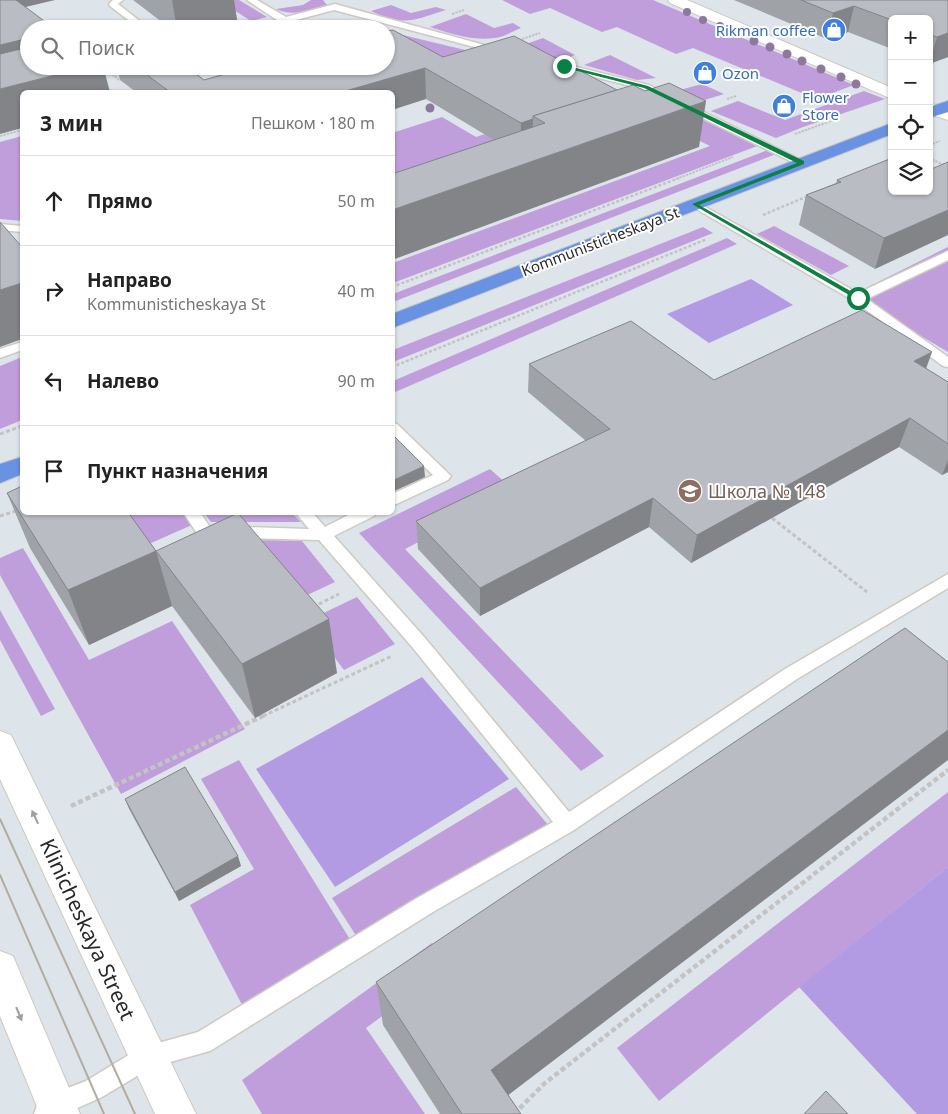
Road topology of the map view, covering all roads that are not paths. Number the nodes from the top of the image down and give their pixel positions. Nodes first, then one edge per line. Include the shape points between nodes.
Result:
1 (119, 0) edge
2 (251, 0) edge
3 (675, 0) edge
4 (333, 4) edge
5 (134, 20) edge
6 (284, 20) joint
7 (380, 20) edge
8 (395, 24) edge
9 (511, 53) edge
10 (546, 62) edge
11 (888, 92) edge
12 (686, 106) junction
13 (668, 113) edge
14 (888, 130) edge
15 (802, 163) junction
16 (695, 204) junction
17 (0, 227) edge
18 (20, 229) edge
19 (948, 255) edge
20 (858, 298) junction
21 (395, 321) edge
22 (20, 347) edge
23 (0, 354) edge
24 (948, 364) edge
25 (395, 434) edge
26 (20, 466) edge
27 (0, 474) edge
28 (395, 500) edge
29 (193, 515) edge
30 (306, 515) edge
31 (362, 515) edge
32 (323, 534) junction
33 (948, 580) edge
34 (0, 744) edge
35 (567, 824) junction
36 (0, 969) edge
37 (148, 1056) junction
38 (54, 1111) edge
39 (176, 1114) edge

1 - 5 lane via 113,4
2 - 6 lane
3 - 11 street
4 - 6 lane
4 - 7 lane via 344,11
8 - 9 lane
10 - 12 lane via 646,87
12 - 13 lane
12 - 15 lane
14 - 15 main road, Kommunisticheskaya St
15 - 16 main road, Kommunisticheskaya St
16 - 20 lane
16 - 21 main road, Kommunisticheskaya St
17 - 18 lane
19 - 20 lane
20 - 24 lane
22 - 23 lane
25 - 28 lane via 443,476
26 - 27 main road
29 - 32 lane via 204,531
30 - 32 lane
31 - 32 lane
32 - 35 lane via 419,643
33 - 35 lane via 791,674
37 -> 34 street, Klinicheskaya Street
35 - 37 lane via 425,905 202,1043
36 -> 38 street
37 - 38 lane
37 - 39 street, Klinicheskaya Street

